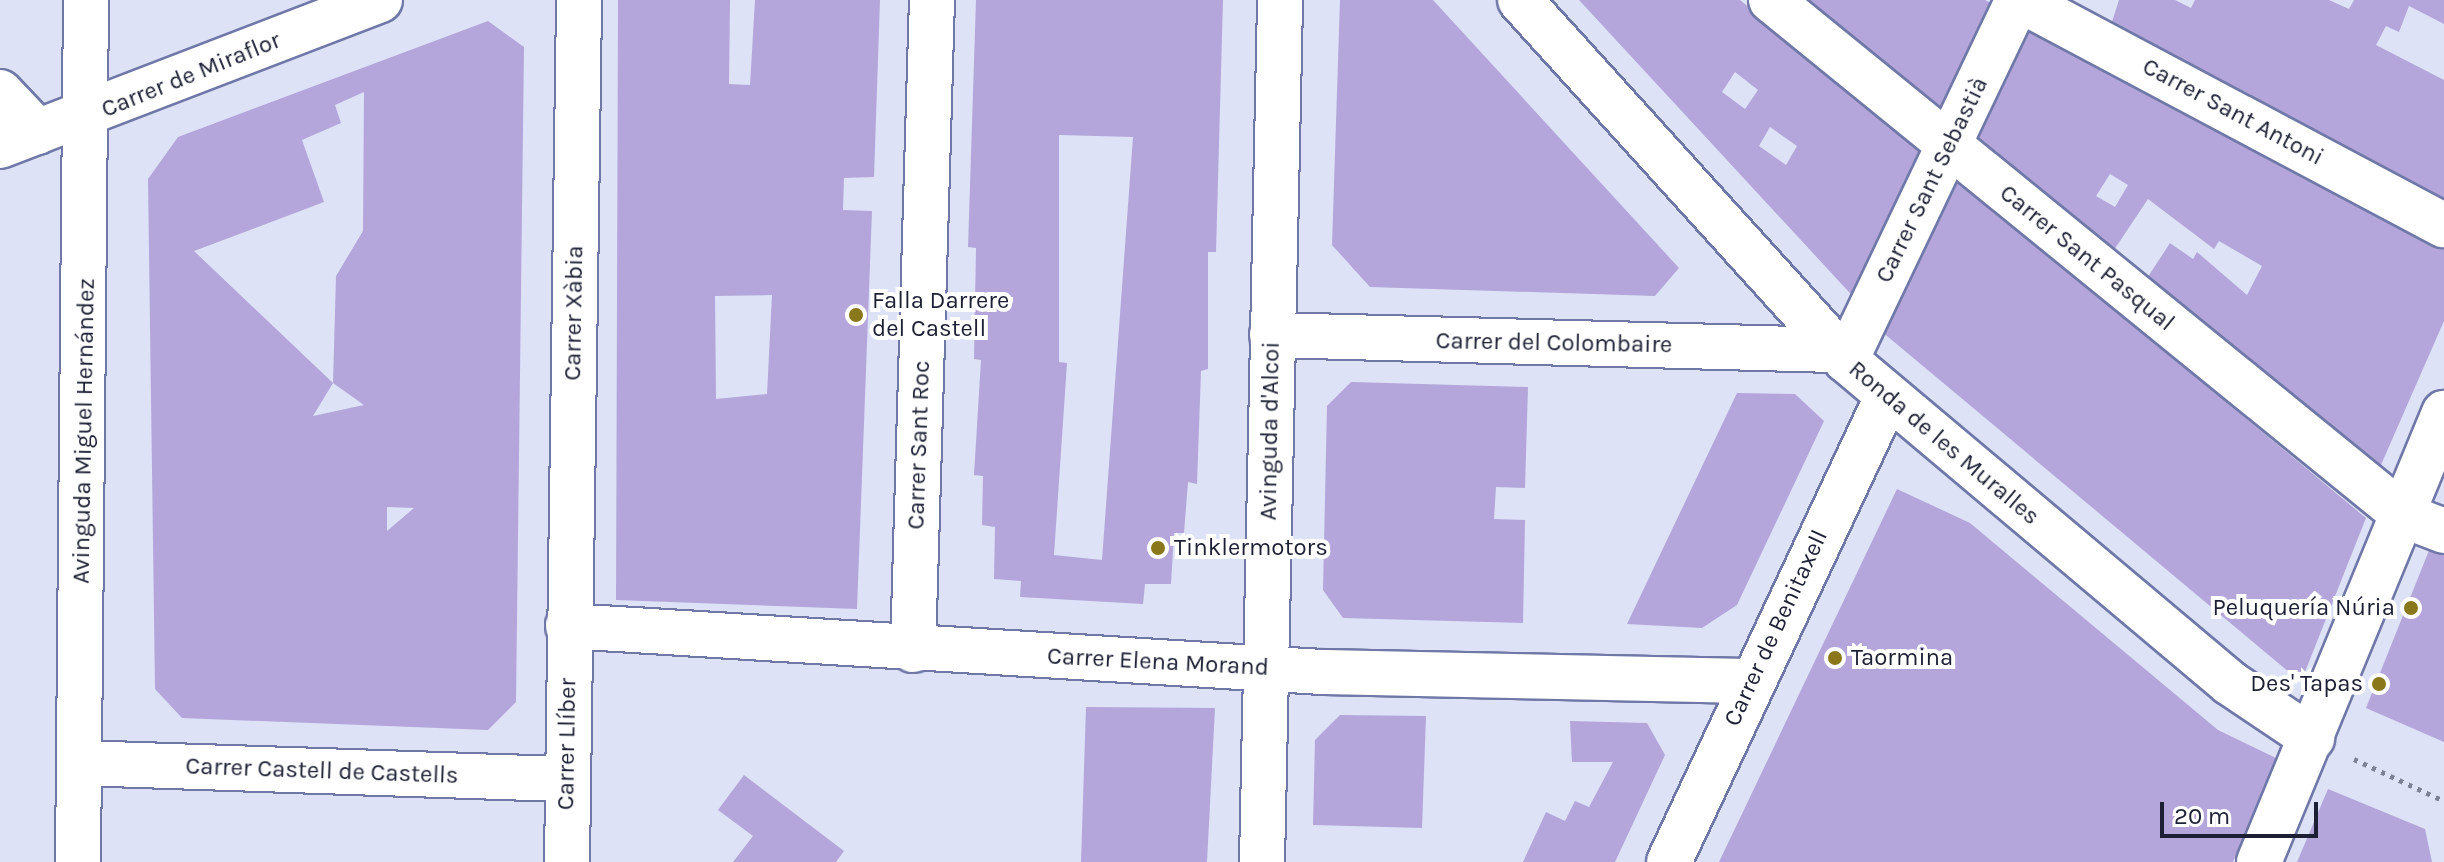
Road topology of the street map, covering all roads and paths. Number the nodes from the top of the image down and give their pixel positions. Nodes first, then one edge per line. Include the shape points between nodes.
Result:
1 (86, 0) edge
2 (380, 0) edge
3 (579, 0) edge
4 (932, 0) edge
5 (1280, 0) edge
6 (1520, 0) edge
7 (1771, 0) edge
8 (2019, 0) edge
9 (2092, 16) edge
10 (0, 92) edge
11 (86, 117) junction
12 (19, 139) edge
13 (1949, 146) junction
14 (2444, 225) edge
15 (1272, 335) junction
16 (1840, 355) junction
17 (1887, 397) junction
18 (2444, 413) edge
19 (2424, 523) edge
20 (568, 626) junction
21 (913, 650) junction
22 (1265, 667) junction
23 (1749, 681) junction
24 (2312, 738) junction
25 (79, 763) junction
26 (565, 779) junction
27 (2442, 800) edge
28 (78, 862) edge
29 (567, 862) edge
30 (1262, 862) edge
31 (1669, 862) edge
32 (2259, 862) edge

1 - 11 street, Avinguda Miguel Hernández
2 - 11 street, Carrer de Miraflor
3 - 20 street, Carrer Xàbia
4 - 21 street, Carrer Sant Roc
5 - 15 street, Avinguda d'Alcoi
6 - 16 street, Ronda de les Muralles
7 - 13 street, Carrer Sant Pasqual
8 - 9 street, Carrer Sant Antoni
8 - 13 street, Carrer Sant Sebastià
9 - 14 street, Carrer Sant Antoni
10 - 12 street
11 - 12 street, Carrer de Miraflor
11 - 25 street, Avinguda Miguel Hernández
13 - 16 street, Carrer Sant Sebastià
13 - 19 street, Carrer Sant Pasqual
15 - 16 street, Carrer del Colombaire
15 - 22 street, Avinguda d'Alcoi
16 - 17 street, Ronda de les Muralles
17 - 23 street, Carrer de Benitaxell
17 - 24 street, Ronda de les Muralles via 2230,683
18 - 19 street
19 - 24 street
20 - 21 street, Carrer Elena Morand
20 - 26 street, Carrer Llíber
21 - 22 street, Carrer Elena Morand
22 - 23 street, Carrer Elena Morand
22 - 30 street, Avinguda d'Alcoi
23 - 31 street, Carrer de Benitaxell
24 - 27 path
24 - 32 street
25 - 26 street, Carrer Castell de Castells
25 - 28 street, Avinguda Miguel Hernández
26 - 29 street, Carrer Llíber

